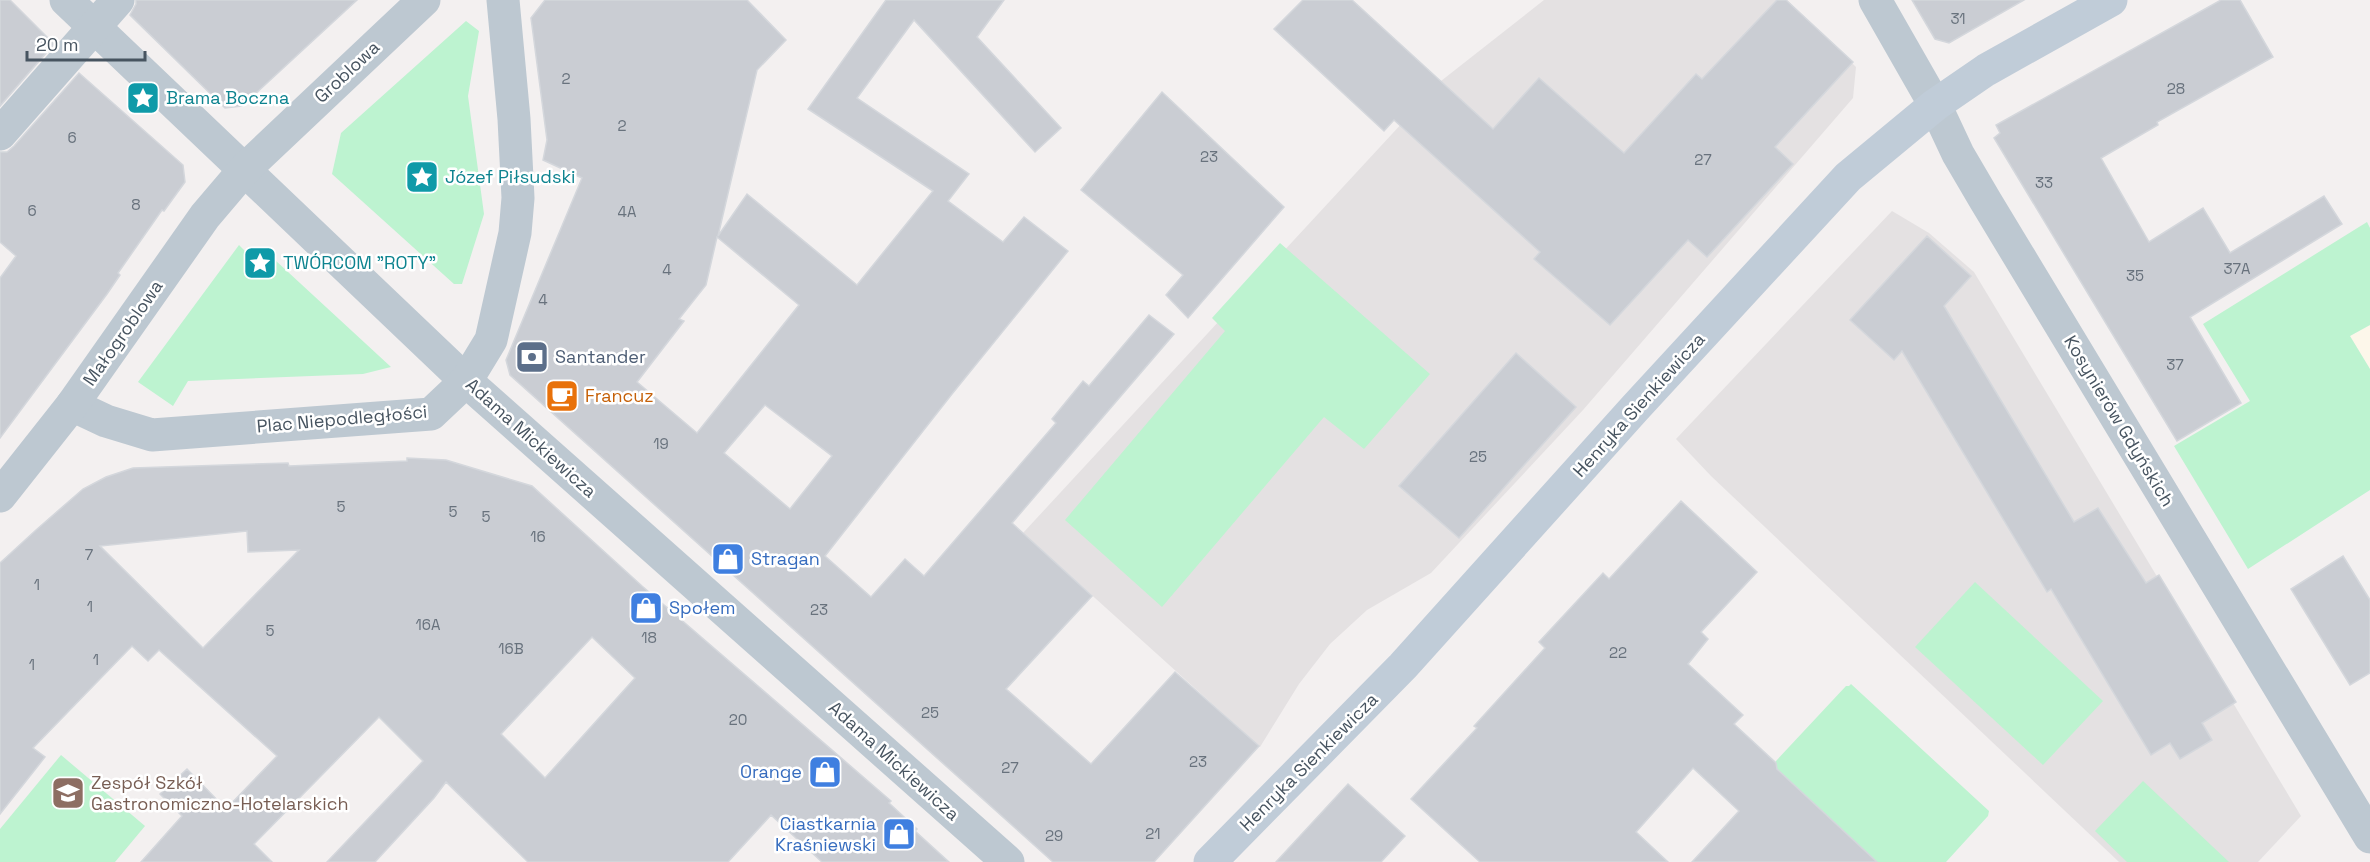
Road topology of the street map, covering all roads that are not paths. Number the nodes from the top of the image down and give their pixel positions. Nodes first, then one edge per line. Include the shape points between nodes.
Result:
1 (66, 0) edge
2 (118, 0) edge
3 (424, 0) edge
4 (503, 0) edge
5 (1875, 0) edge
6 (2111, 0) edge
7 (94, 27) junction
8 (1935, 105) junction
9 (0, 134) edge
10 (244, 169) junction
11 (466, 381) junction
12 (72, 405) junction
13 (0, 496) edge
14 (2370, 837) edge
15 (1008, 862) edge
16 (1210, 862) edge

1 - 7 street, Adama Mickiewicza
2 - 7 street
3 - 10 street, Groblowa
4 - 11 street, Plac Niepodległości via 514,119 518,198 515,233 490,340
5 - 8 street, Kosynierów Gdyńskich
6 - 8 street, Henryka Sienkiewicza via 1986,70
7 - 9 street
7 - 10 street, Adama Mickiewicza
8 - 14 street, Kosynierów Gdyńskich via 1985,200
8 - 16 street, Henryka Sienkiewicza via 1848,177 1403,666
10 - 11 street, Adama Mickiewicza
10 - 12 street, Małogroblowa via 206,216
11 - 12 street, Plac Niepodległości via 431,414 152,435 106,421
11 - 15 street, Adama Mickiewicza
12 - 13 street, Małogroblowa

